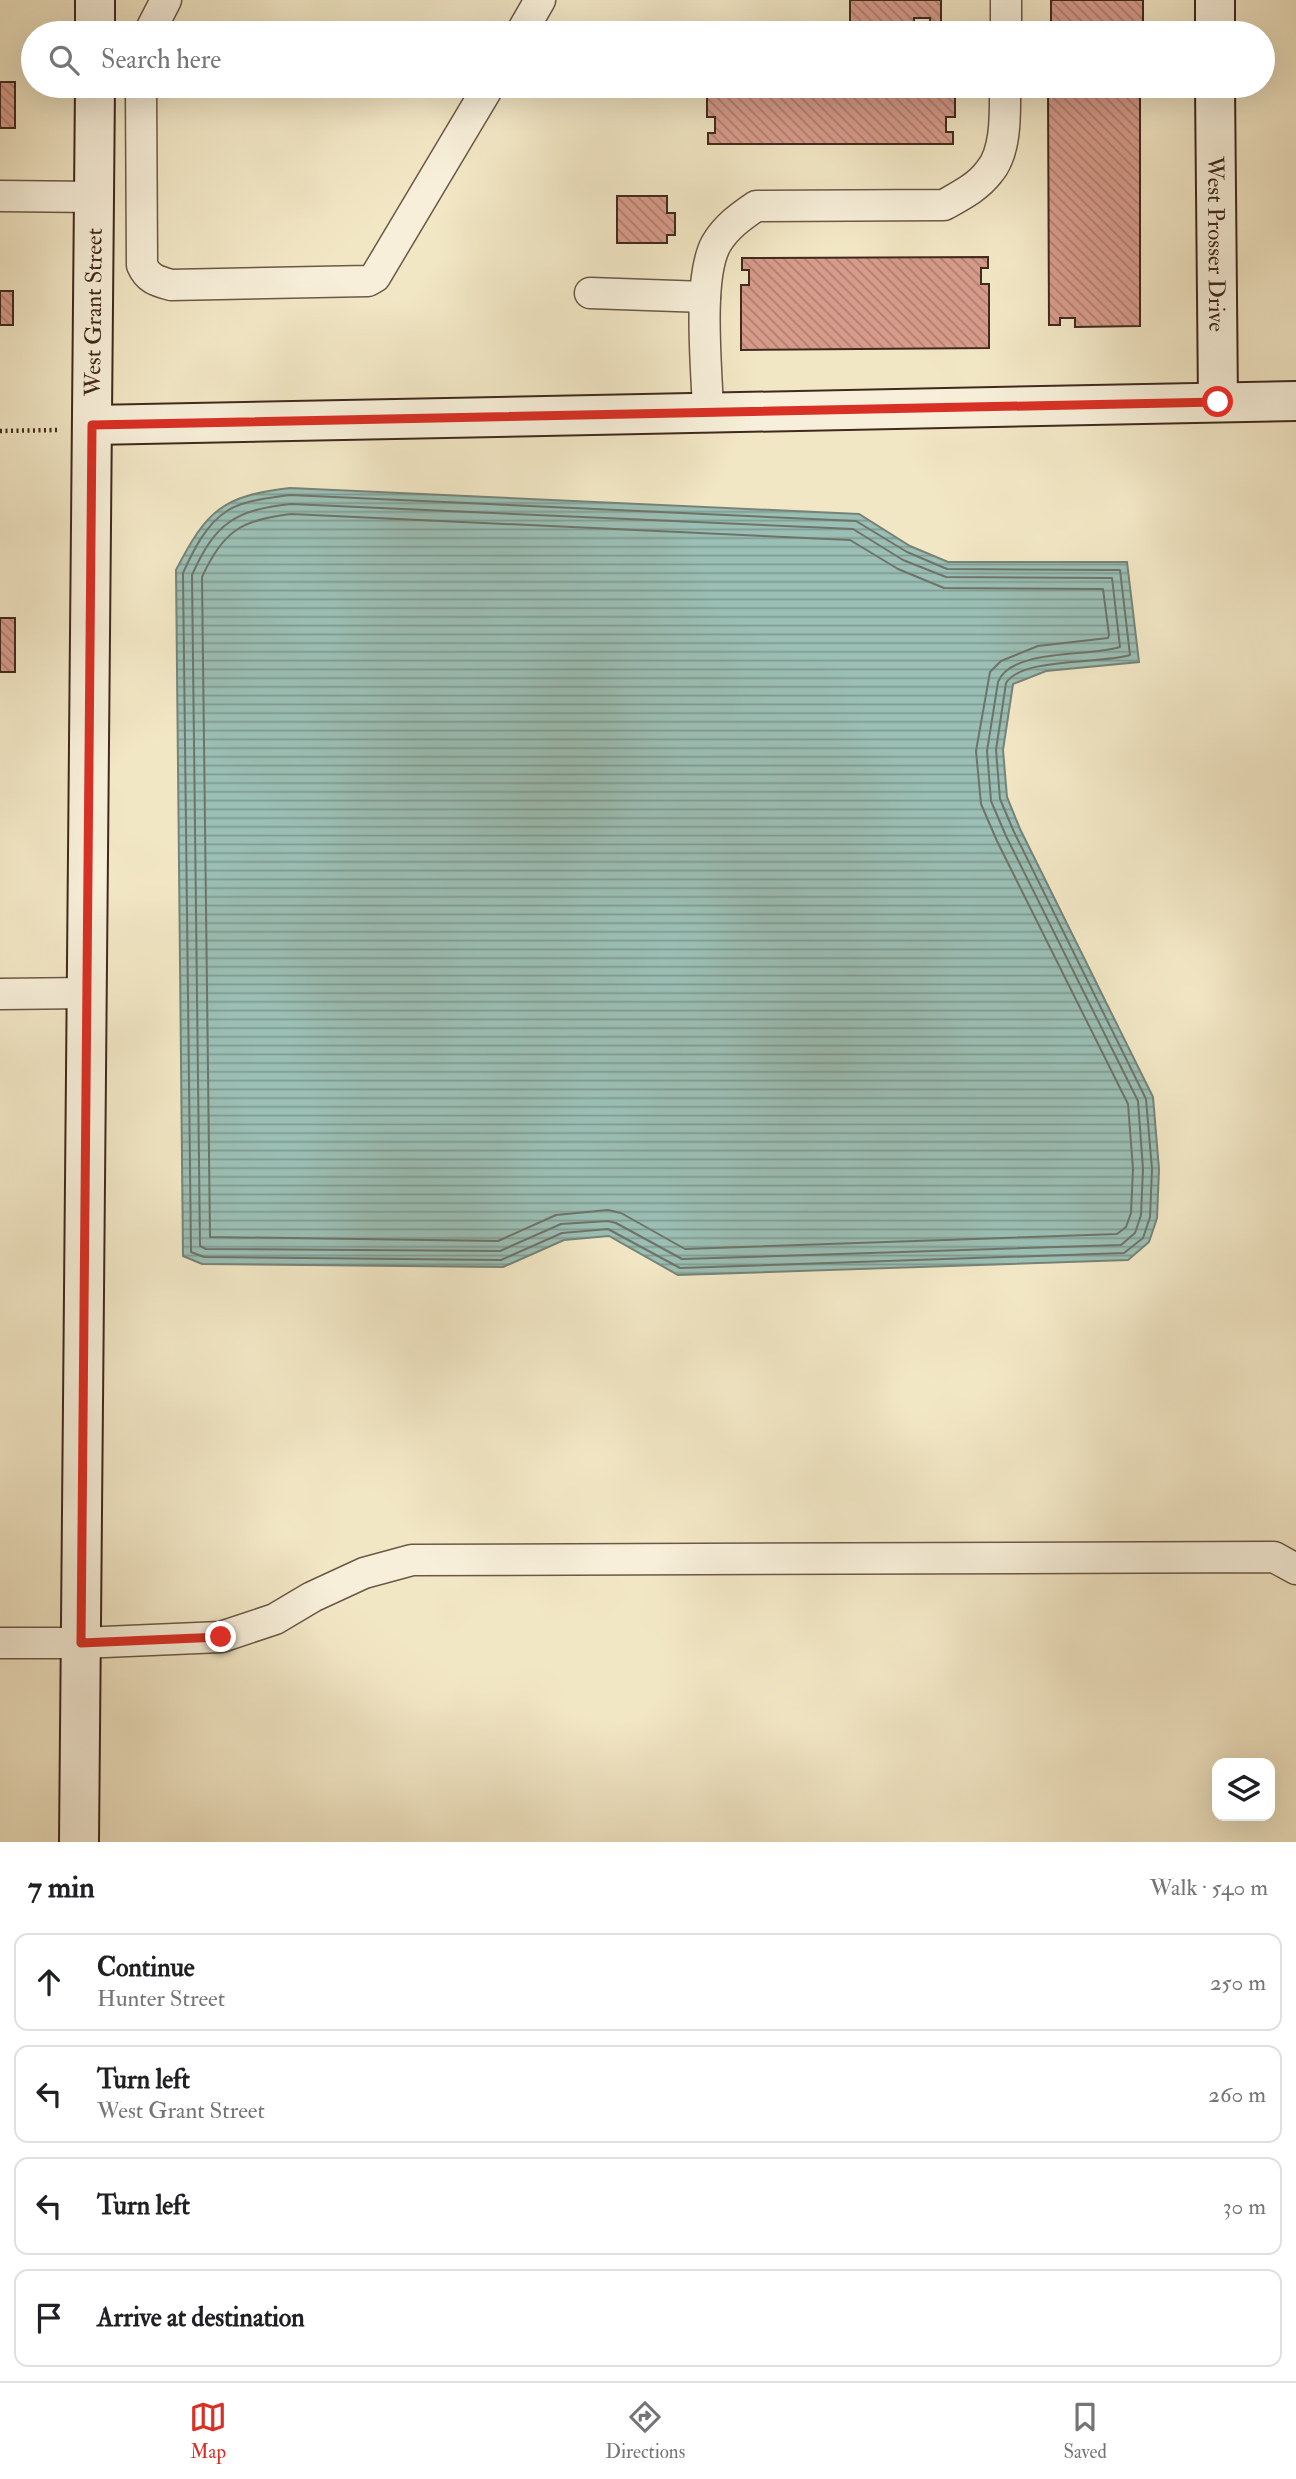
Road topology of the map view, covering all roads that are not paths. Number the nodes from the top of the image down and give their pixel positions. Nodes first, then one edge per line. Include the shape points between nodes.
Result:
1 (95, 0) edge
2 (166, 0) edge
3 (540, 0) edge
4 (1006, 0) edge
5 (1215, 0) edge
6 (95, 21) edge
7 (155, 21) edge
8 (527, 21) edge
9 (1006, 21) edge
10 (1215, 21) edge
11 (95, 98) edge
12 (141, 98) edge
13 (482, 98) edge
14 (1005, 98) edge
15 (1215, 98) edge
16 (0, 197) edge
17 (95, 197) junction
18 (590, 293) dead end
19 (705, 297) junction
20 (1296, 401) edge
21 (1218, 402) junction
22 (708, 412) junction
23 (79, 428) junction
24 (88, 993) junction
25 (0, 994) edge
26 (1296, 1569) edge
27 (0, 1643) edge
28 (81, 1643) junction
29 (79, 1842) edge

1 - 6 street
2 - 7 street
3 - 8 street
4 - 9 street
5 - 10 street
11 - 17 street, West Grant Street
12 - 13 street via 142,265 155,281 171,285 368,281
14 - 19 street via 1003,140 991,171 968,191 944,205 755,206 734,221 716,244
15 - 21 street, West Prosser Drive
16 - 17 street
17 - 23 street, West Grant Street
18 - 19 street
19 - 22 street
20 - 21 street
21 - 22 street
22 - 23 street
23 - 24 street, West Grant Street
24 - 25 street
24 - 28 street, West Grant Street
26 - 28 street via 1273,1557 412,1560 364,1573 275,1619 221,1637
27 - 28 street
28 - 29 street, West Grant Street

